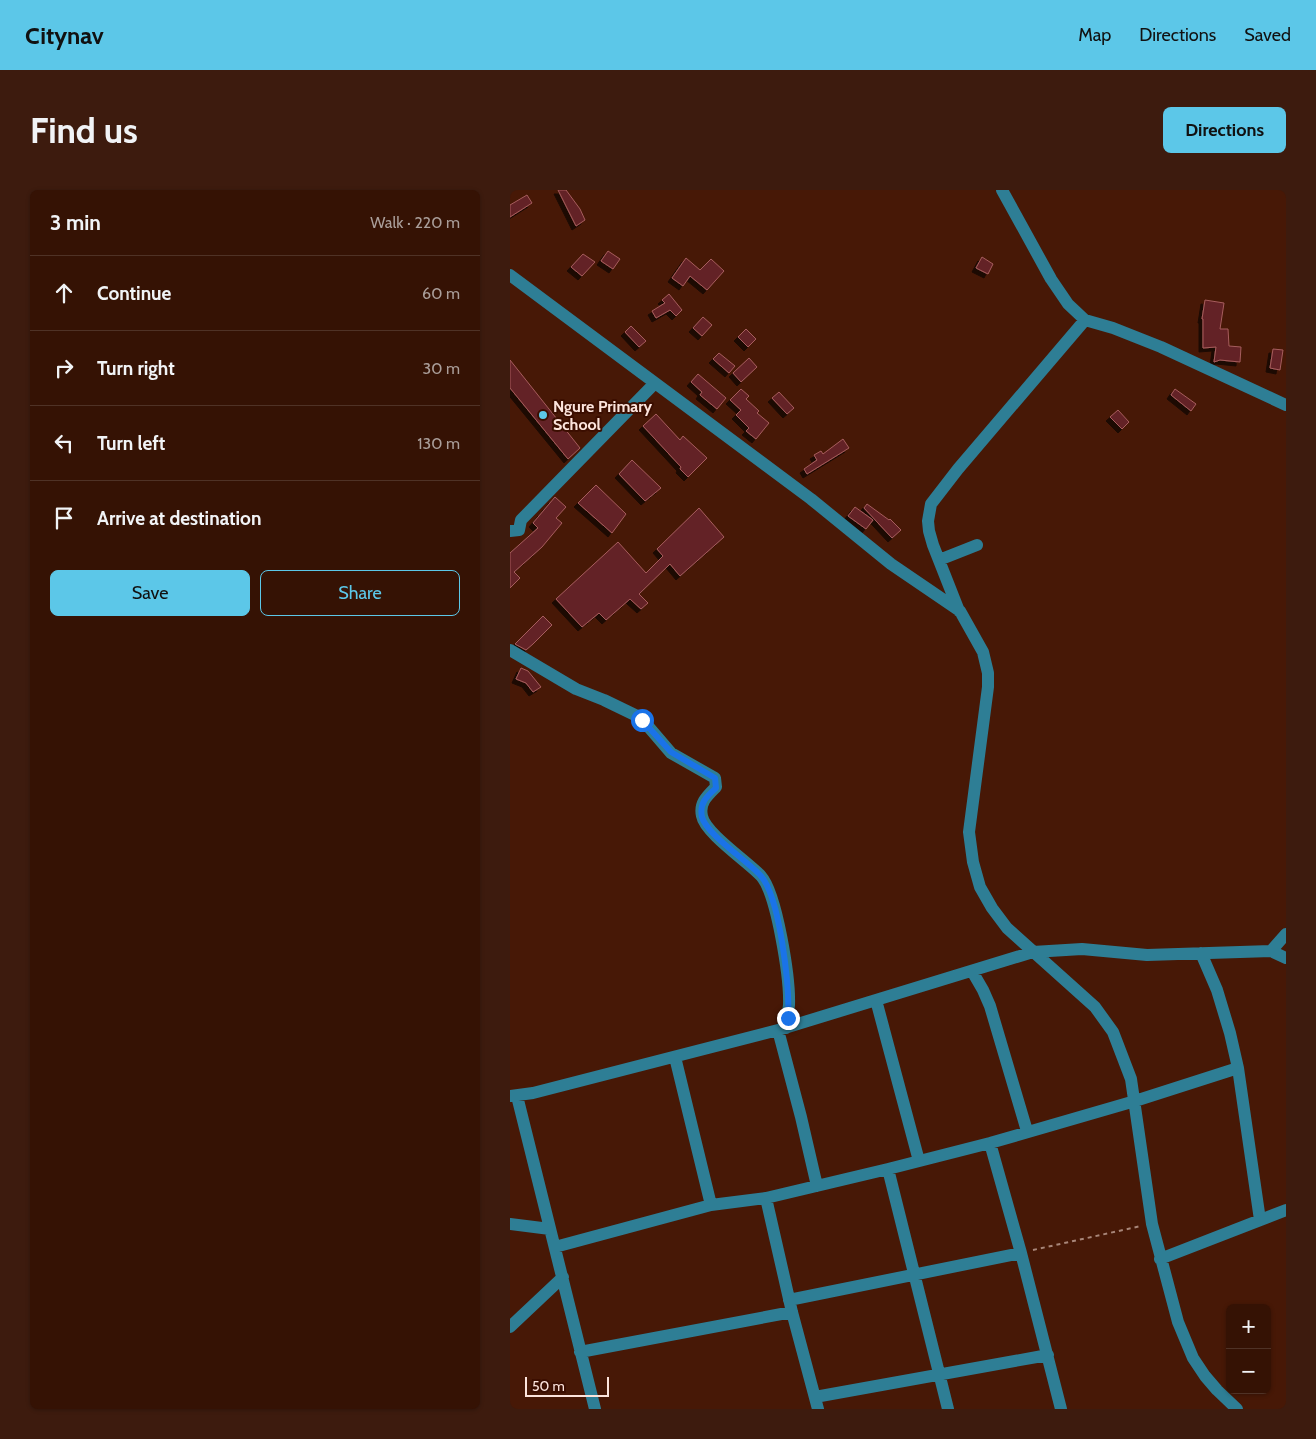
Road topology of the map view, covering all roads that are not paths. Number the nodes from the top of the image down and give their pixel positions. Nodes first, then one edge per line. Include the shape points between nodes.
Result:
1 (1002, 190) edge
2 (510, 275) edge
3 (1085, 320) junction
4 (656, 382) junction
5 (1286, 405) edge
6 (510, 532) edge
7 (977, 545) dead end
8 (939, 560) junction
9 (960, 611) junction
10 (510, 650) edge
11 (1286, 934) edge
12 (1271, 951) junction
13 (1033, 952) junction
14 (1201, 953) junction
15 (1286, 958) edge
16 (972, 971) junction
17 (876, 1000) junction
18 (782, 1029) junction
19 (675, 1057) junction
20 (1238, 1068) junction
21 (514, 1096) edge
22 (1135, 1101) junction
23 (1027, 1131) junction
24 (990, 1143) junction
25 (919, 1161) junction
26 (888, 1169) junction
27 (817, 1186) junction
28 (766, 1198) junction
29 (711, 1205) junction
30 (1286, 1210) edge
31 (1260, 1220) junction
32 (510, 1224) edge
33 (550, 1229) junction
34 (555, 1247) junction
35 (1021, 1253) junction
36 (1160, 1259) junction
37 (915, 1275) junction
38 (563, 1276) junction
39 (790, 1306) junction
40 (510, 1327) edge
41 (580, 1352) junction
42 (1048, 1355) junction
43 (940, 1374) junction
44 (817, 1403) edge
45 (595, 1409) edge
46 (948, 1409) edge
47 (1061, 1409) edge
48 (1237, 1409) edge

1 - 3 street via 1051,279 1068,304
2 - 4 street
3 - 5 street via 1161,347
3 - 8 street via 931,504 928,521
4 - 6 street via 521,520 519,530
4 - 9 street via 892,564
7 - 8 street
8 - 9 street
9 - 13 street via 983,652 988,673 969,832 973,862 980,887 992,908 1007,928
10 - 18 street via 576,689 635,715 671,752 715,778 716,788 702,804 702,817 724,844 767,885 780,926 789,1004
11 - 12 street
12 - 14 street
12 - 15 street
13 - 14 street via 1082,949 1147,955
13 - 16 street
13 - 22 street via 1105,1018 1124,1058
14 - 20 street via 1217,990
16 - 17 street
16 - 23 street via 990,1006
17 - 18 street
17 - 25 street
18 - 19 street
18 - 27 street
19 - 21 street
19 - 29 street
20 - 22 street
20 - 31 street
21 - 33 street
22 - 23 street
22 - 36 street
23 - 24 street
24 - 25 street
24 - 35 street
25 - 26 street
26 - 27 street
26 - 37 street
27 - 28 street
28 - 29 street
28 - 39 street
29 - 34 street
30 - 31 street
31 - 36 street
32 - 33 street
33 - 34 street
34 - 38 street
35 - 37 street
35 - 42 street
36 - 48 street via 1178,1322 1193,1358 1217,1390
37 - 39 street
37 - 43 street
38 - 40 street
38 - 41 street
39 - 41 street
39 - 44 street
41 - 45 street
42 - 43 street
42 - 47 street
43 - 44 street
43 - 46 street

